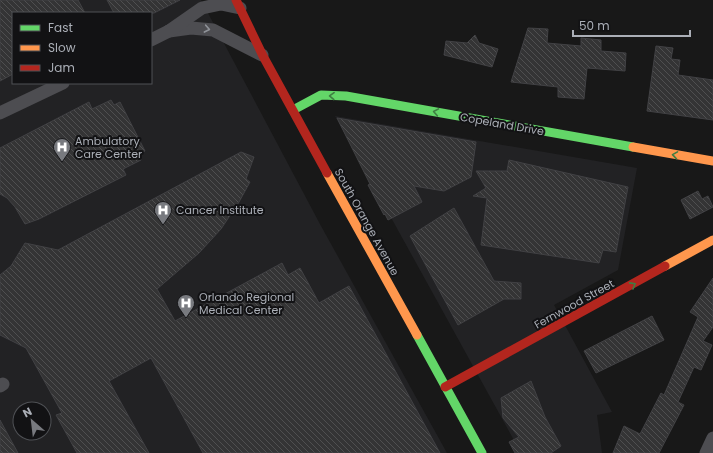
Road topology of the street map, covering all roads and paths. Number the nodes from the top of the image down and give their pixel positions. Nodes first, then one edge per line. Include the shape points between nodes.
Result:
1 (238, 4) edge
2 (169, 31) junction
3 (152, 40) edge
4 (263, 56) junction
5 (61, 84) edge
6 (293, 110) junction
7 (0, 113) edge
8 (713, 161) edge
9 (713, 240) edge
10 (445, 387) junction
11 (713, 438) edge
12 (482, 453) edge
13 (706, 453) edge

1 - 2 street via 202,8
1 - 4 street, South Orange Avenue
2 - 3 street
2 -> 4 street via 191,28 213,30
4 - 6 street, South Orange Avenue
5 - 7 street
8 -> 6 street, Copeland Drive via 346,96 320,95
6 - 10 street, South Orange Avenue
10 -> 9 street, Fernwood Street
10 - 12 street, South Orange Avenue
11 - 13 street

